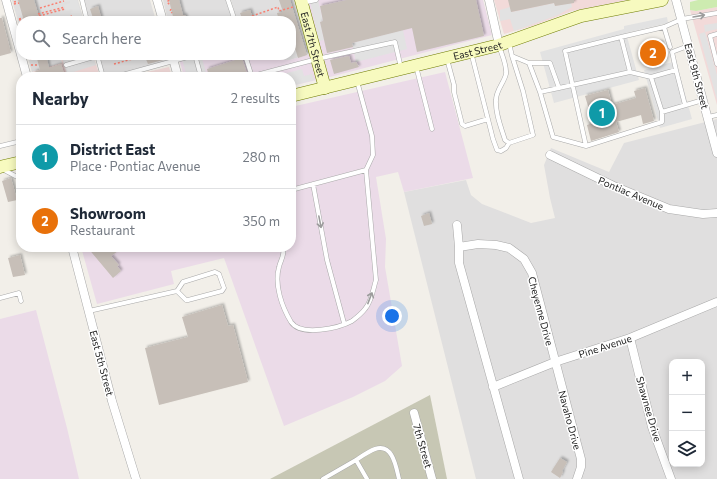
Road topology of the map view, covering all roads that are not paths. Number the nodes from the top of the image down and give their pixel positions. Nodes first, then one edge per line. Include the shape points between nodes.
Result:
1 (82, 0) edge
2 (157, 0) edge
3 (228, 0) edge
4 (316, 0) edge
5 (488, 0) edge
6 (662, 0) edge
7 (676, 0) edge
8 (12, 2) edge
9 (300, 3) edge
10 (717, 13) edge
11 (86, 16) edge
12 (161, 16) edge
13 (233, 16) edge
14 (682, 19) junction
15 (16, 23) edge
16 (664, 27) junction
17 (717, 34) edge
18 (621, 37) junction
19 (504, 43) junction
20 (689, 46) junction
21 (670, 47) dead end
22 (471, 52) junction
23 (512, 56) junction
24 (447, 58) junction
25 (317, 59) junction
26 (23, 60) edge
27 (85, 60) edge
28 (98, 60) edge
29 (167, 60) edge
30 (174, 60) edge
31 (196, 60) edge
32 (247, 60) edge
33 (529, 63) junction
34 (717, 64) edge
35 (66, 65) dead end
36 (416, 66) junction
37 (401, 70) junction
38 (676, 70) junction
39 (25, 72) edge
40 (102, 72) edge
41 (130, 72) edge
42 (177, 72) edge
43 (200, 72) edge
44 (251, 72) edge
45 (267, 72) edge
46 (630, 72) junction
47 (651, 77) junction
48 (357, 81) junction
49 (571, 85) junction
50 (325, 88) junction
51 (559, 88) junction
52 (540, 92) junction
53 (296, 95) edge
54 (703, 100) junction
55 (685, 105) junction
56 (662, 112) junction
57 (717, 115) edge
58 (708, 117) junction
59 (488, 119) junction
60 (432, 129) dead end
61 (16, 142) edge
62 (509, 143) junction
63 (0, 146) edge
64 (586, 146) junction
65 (717, 153) edge
66 (550, 155) dead end
67 (16, 163) edge
68 (0, 167) edge
69 (366, 170) junction
70 (16, 176) edge
71 (313, 184) junction
72 (296, 189) edge
73 (717, 213) edge
74 (457, 225) dead end
75 (459, 247) junction
76 (73, 252) edge
77 (284, 252) edge
78 (177, 291) junction
79 (0, 298) edge
80 (21, 301) dead end
81 (717, 302) edge
82 (89, 311) junction
83 (344, 324) junction
84 (630, 338) junction
85 (555, 362) junction
86 (493, 387) junction
87 (414, 413) dead end
88 (356, 460) junction
89 (136, 479) edge
90 (323, 479) edge
91 (367, 479) edge
92 (399, 479) edge
93 (432, 479) edge
94 (519, 479) edge
95 (577, 479) edge
96 (671, 479) edge

1 - 11 lane
2 - 12 street
3 - 13 lane
4 - 9 lane
5 - 19 street
6 - 19 main road, East Street via 581,16
7 - 14 street, East 9th Street
8 - 15 street
9 - 25 main road, East 7th Street
14 -> 10 lane
14 - 16 lane
14 - 20 street, East 9th Street
16 - 18 lane
16 - 21 lane
17 - 34 lane via 710,36
18 - 46 lane
18 - 49 lane via 565,51
19 - 22 main road, East Street
19 - 23 lane
19 - 62 lane via 506,74 496,100 505,140
20 - 38 lane via 672,52
20 - 54 street, East 9th Street
22 - 24 main road, East Street
22 - 59 lane
23 - 33 lane
23 - 62 lane via 533,135
24 - 36 main road, East Street
24 - 59 lane via 462,124 465,126
25 - 37 lane via 394,42
25 - 45 lane
25 - 50 main road, East 7th Street
26 - 39 street
27 - 35 lane
28 - 40 lane
29 - 41 lane
30 - 42 street
31 - 43 lane
32 - 44 lane
33 - 51 lane via 550,63
33 - 52 lane
36 - 37 main road, East Street
36 - 60 lane
37 - 48 main road, East Street
38 - 47 lane
38 - 55 lane
46 - 47 lane
46 - 49 lane
47 - 56 lane
48 - 50 main road, East Street
48 - 69 lane via 372,136 373,155
49 - 51 lane
49 - 64 lane
50 - 53 main road, East Street
51 - 52 lane
52 - 64 lane via 553,137
54 - 55 lane
54 - 58 street, East 9th Street
55 - 56 lane
56 - 64 lane via 662,122
57 - 58 lane
58 - 65 street, East 9th Street
59 - 62 lane via 497,150 504,150
61 - 63 lane
66 - 73 street, Pontiac Avenue via 669,209 703,214
67 - 68 main road
68 - 70 lane
69 - 71 lane
83 -> 69 lane via 352,321 366,308 376,280
71 - 72 lane
71 -> 83 lane via 327,260
74 - 75 street
75 - 85 street, Cheyenne Drive via 496,245 509,248 524,259 532,273
75 - 86 street via 459,263
76 - 82 street, East 5th Street
77 - 83 lane via 277,285 292,324 303,330 321,331
78 - 78 lane via 183,282 215,272 219,274 224,288 222,291 188,300
78 - 82 lane
79 - 80 lane via 19,293
81 - 84 street, Pine Avenue
82 - 89 street, East 5th Street via 112,401
84 - 85 street, Pine Avenue
84 - 96 street, Shawnee Drive via 652,427
85 - 86 street, Pine Avenue
85 - 95 street, Navaho Drive via 580,459 581,467
86 - 94 street
87 - 93 street, 7th Street
88 - 90 lane
88 - 91 lane
88 - 92 lane via 376,449 385,449 392,454

